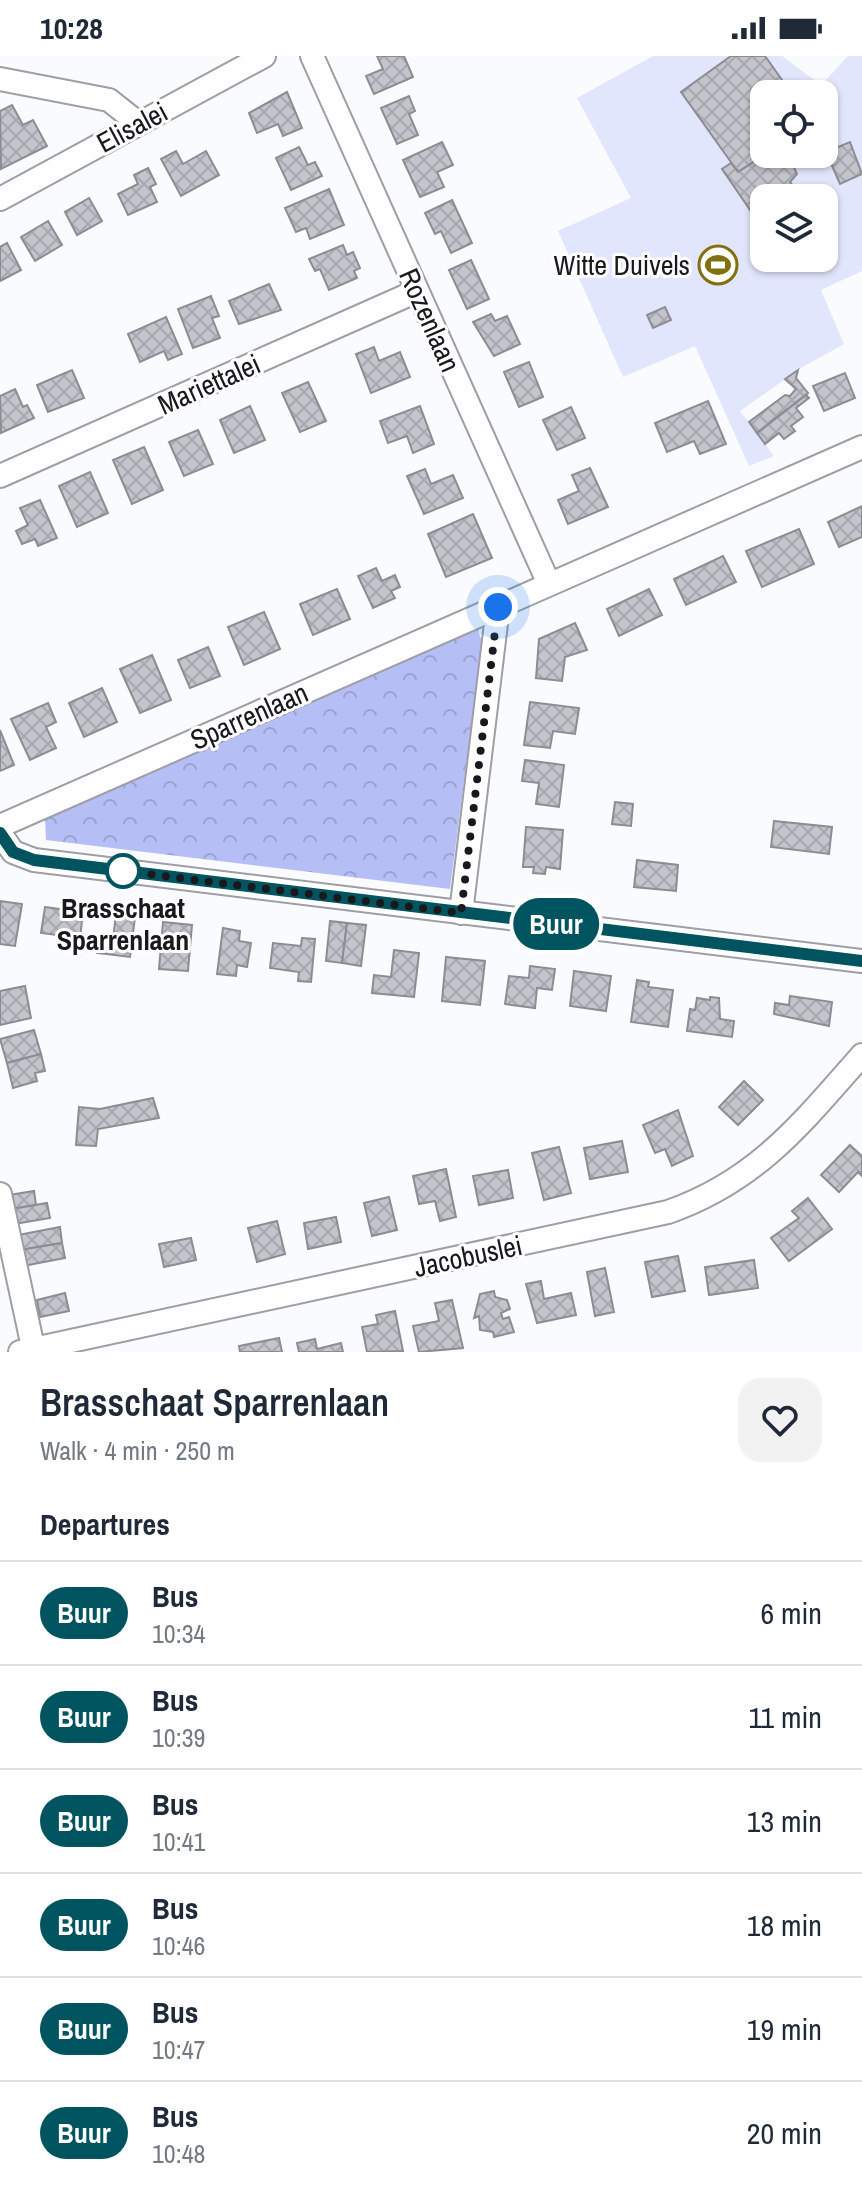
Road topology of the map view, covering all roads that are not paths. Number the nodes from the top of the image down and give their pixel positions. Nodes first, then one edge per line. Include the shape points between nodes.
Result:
1 (264, 56) edge
2 (312, 56) edge
3 (0, 79) edge
4 (138, 123) junction
5 (0, 199) edge
6 (417, 291) junction
7 (862, 447) edge
8 (0, 476) edge
9 (549, 584) junction
10 (498, 607) junction
11 (0, 826) edge
12 (0, 833) edge
13 (461, 913) junction
14 (862, 961) edge
15 (862, 1055) edge
16 (0, 1194) edge
17 (29, 1351) edge

1 - 4 street, Elisalei
2 - 6 street, Rozenlaan
3 - 4 street via 109,100
4 - 5 street, Elisalei
6 - 8 street, Mariettalei
6 - 9 street, Rozenlaan
7 - 9 street, Sparrenlaan
9 - 10 street, Sparrenlaan
10 - 11 street, Sparrenlaan
10 - 13 street
12 - 13 street via 13,852 34,860
13 - 14 street
15 - 17 street, Jacobuslei via 771,1155 712,1195 668,1212
16 - 17 street

